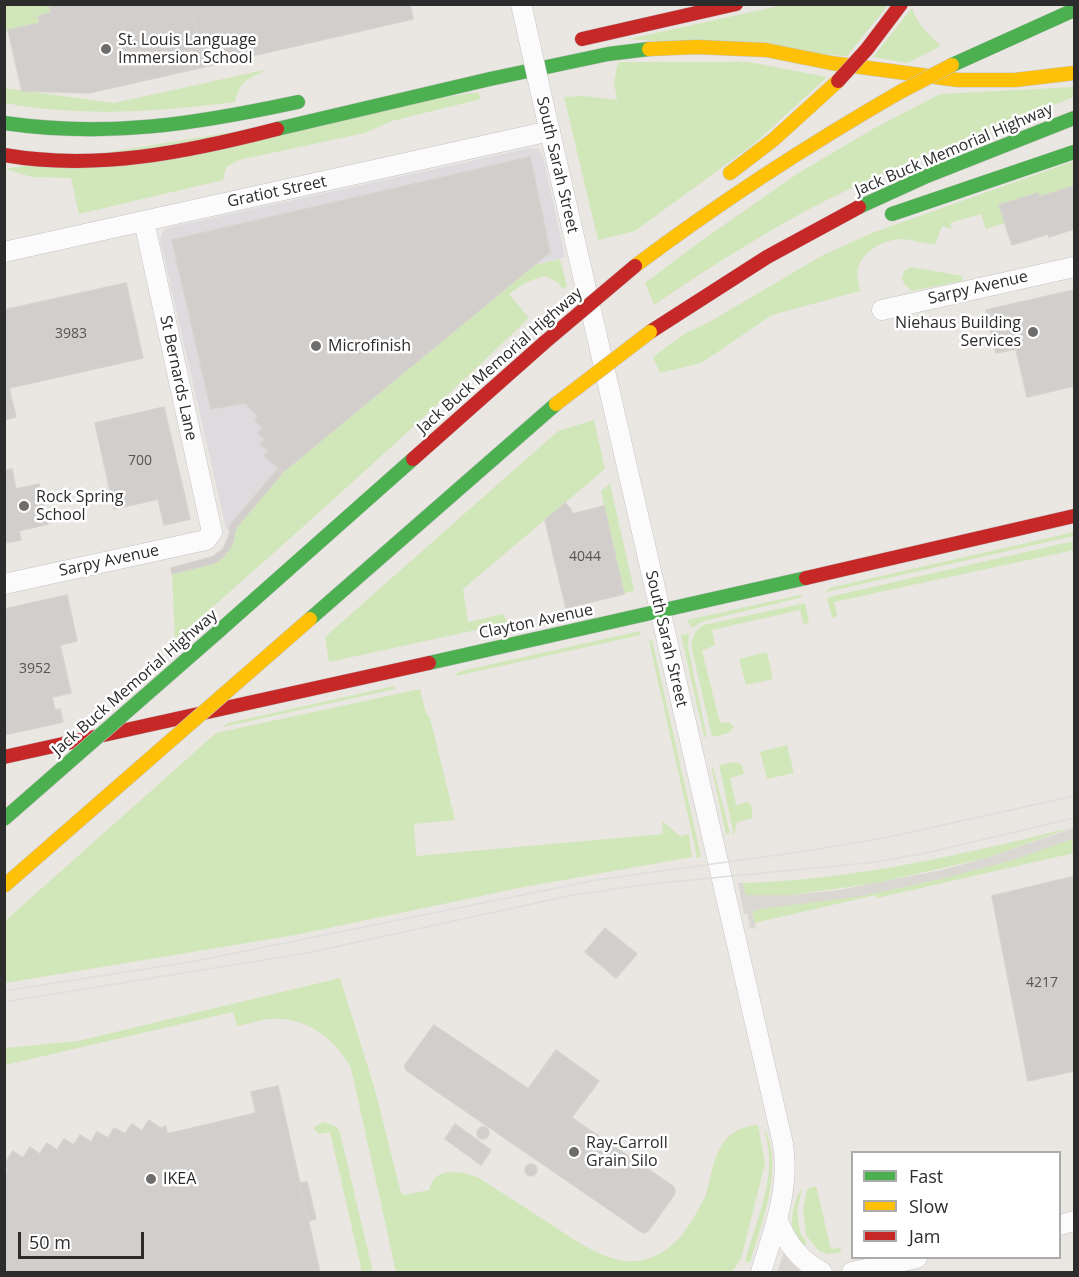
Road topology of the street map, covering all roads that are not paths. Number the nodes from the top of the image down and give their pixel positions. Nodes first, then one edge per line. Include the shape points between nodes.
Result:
1 (521, 4) edge
2 (736, 4) edge
3 (901, 4) edge
4 (1074, 10) edge
5 (571, 41) dead end
6 (549, 46) dead end
7 (516, 54) dead end
8 (1074, 74) edge
9 (311, 100) dead end
10 (1074, 118) edge
11 (4, 123) edge
12 (550, 131) junction
13 (1074, 152) edge
14 (4, 155) edge
15 (716, 183) dead end
16 (686, 210) dead end
17 (883, 218) dead end
18 (144, 221) junction
19 (821, 243) dead end
20 (657, 249) junction
21 (4, 252) edge
22 (1074, 267) edge
23 (734, 276) junction
24 (882, 310) dead end
25 (1074, 516) edge
26 (211, 535) joint
27 (4, 584) edge
28 (660, 612) junction
29 (4, 758) edge
30 (4, 819) edge
31 (4, 886) edge
32 (778, 1221) junction
33 (908, 1259) edge
34 (761, 1272) edge
35 (822, 1272) edge
36 (852, 1272) edge

1 - 12 street, South Sarah Street, bridge
2 - 5 main road
3 - 15 main road, bridge via 838,81
4 - 20 main road, Jack Buck Memorial Highway, bridge via 952,65 827,133
6 - 7 main road
8 - 14 main road via 958,80 766,50 662,48 608,54 490,79 174,153 101,161
9 - 11 main road via 138,130 73,130
10 - 23 main road, Jack Buck Memorial Highway via 878,199
12 - 18 street, Gratiot Street
12 - 28 street, South Sarah Street
13 - 17 main road
16 - 20 main road
18 - 21 street, Gratiot Street
18 - 26 street, St Bernards Lane
19 - 23 main road
20 - 30 main road, Jack Buck Memorial Highway, bridge via 545,342
22 - 24 street, Sarpy Avenue
23 - 31 main road, Jack Buck Memorial Highway, bridge via 650,332 556,404
25 - 28 main road, Clayton Avenue
26 - 27 street, Sarpy Avenue via 206,540
28 - 29 main road, Clayton Avenue
28 - 32 street, South Sarah Street via 783,1144 785,1178
32 - 34 street, South Sarah Street
32 - 35 street via 797,1255
33 - 36 street

